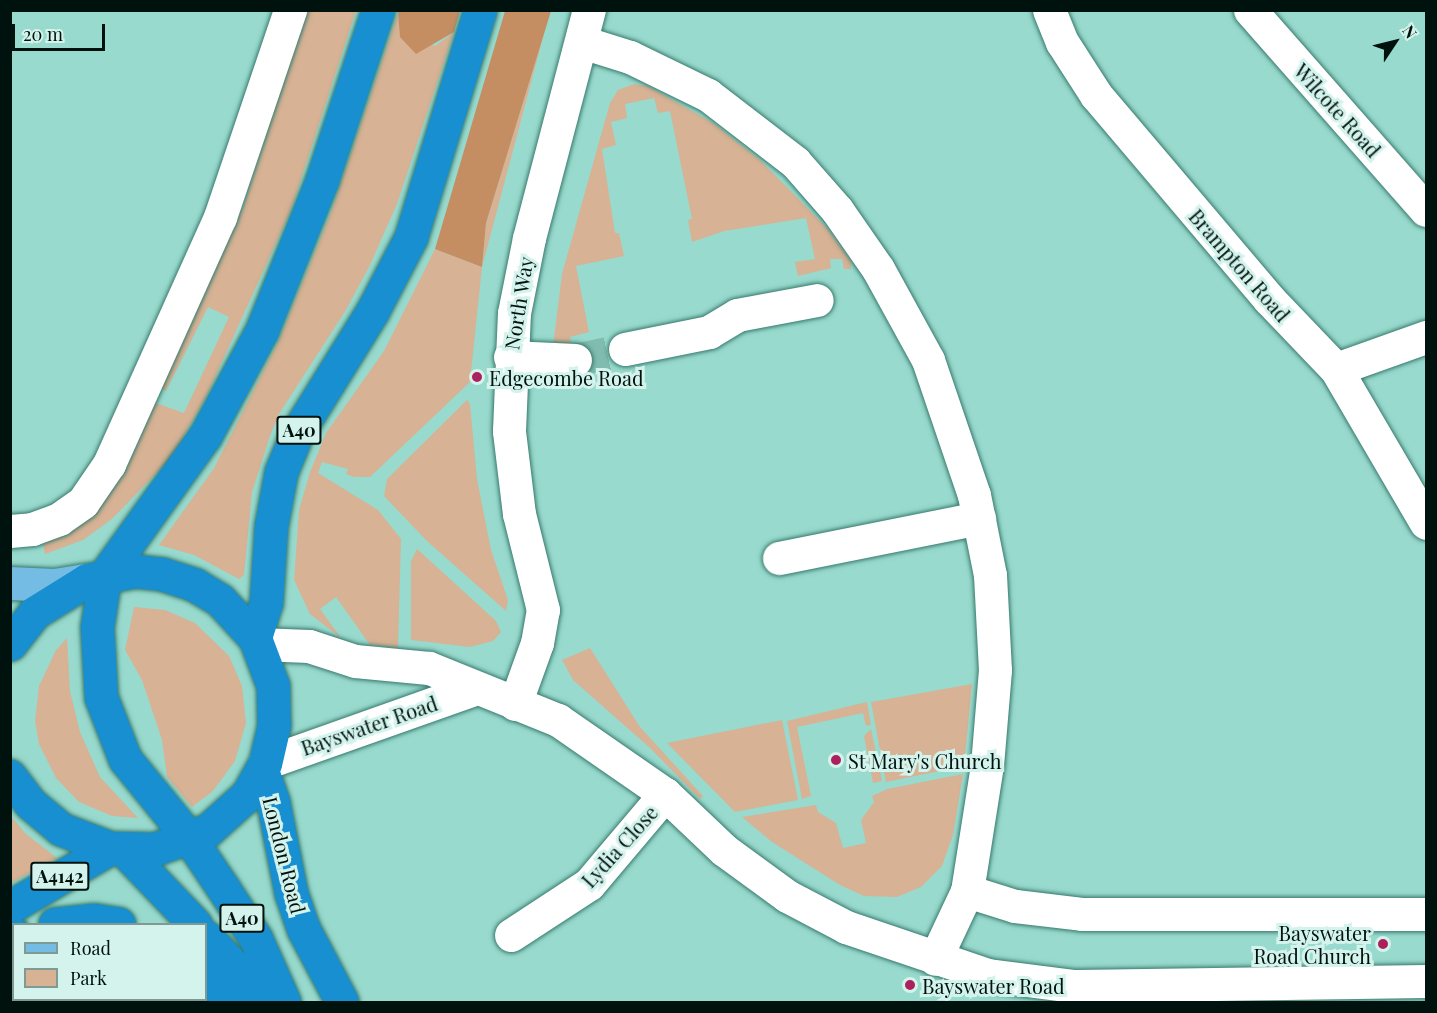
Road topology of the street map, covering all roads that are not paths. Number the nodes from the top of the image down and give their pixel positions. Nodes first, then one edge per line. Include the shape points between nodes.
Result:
1 (290, 10) edge
2 (378, 10) edge
3 (480, 10) edge
4 (589, 10) edge
5 (1049, 10) edge
6 (1250, 10) edge
7 (582, 42) junction
8 (1426, 210) edge
9 (817, 300) dead end
10 (1426, 337) edge
11 (625, 350) tunnel mouth
12 (510, 357) junction
13 (574, 360) tunnel mouth
14 (1336, 369) junction
15 (979, 518) junction
16 (1426, 523) edge
17 (10, 531) edge
18 (778, 558) dead end
19 (96, 577) junction
20 (10, 582) edge
21 (256, 641) junction
22 (10, 644) edge
23 (474, 689) junction
24 (515, 704) junction
25 (264, 766) junction
26 (10, 776) edge
27 (665, 794) junction
28 (190, 840) junction
29 (117, 849) junction
30 (967, 891) junction
31 (10, 907) edge
32 (1426, 914) edge
33 (64, 923) edge
34 (113, 923) edge
35 (194, 923) edge
36 (511, 935) dead end
37 (207, 940) edge
38 (935, 959) junction
39 (1426, 981) edge
40 (223, 983) edge
41 (1319, 993) edge
42 (250, 1002) edge
43 (268, 1002) edge
44 (284, 1002) edge
45 (342, 1002) edge

1 - 17 street via 220,217 109,464 83,502 59,519 32,529
2 - 19 highway via 322,180 262,330 205,436
3 - 21 highway, A40 via 411,237 372,312 297,433 281,472 270,536 266,603
4 - 7 street, North Way
5 - 14 street, Brampton Road via 1062,42 1096,95 1269,299
6 - 8 street, Wilcote Road
7 - 12 street, North Way via 521,271
7 - 15 street via 630,57 708,95 776,145 816,184 873,262 913,328 947,409
9 - 11 street via 737,315 710,332
10 - 14 street
12 - 13 street
12 - 24 street, North Way via 509,431 515,489 543,610 537,643
14 - 16 street, Brampton Road
15 - 18 street
15 - 30 street via 990,575 995,673 987,765
19 - 20 main road via 54,585
19 - 21 highway via 135,571 162,574 195,585 238,616
19 - 22 highway via 34,613
19 - 28 highway via 97,667 104,706 125,759
21 - 23 street, Bayswater Road via 309,646 355,661 429,668
21 - 25 highway via 273,686 274,725
23 - 24 street, Bayswater Road
23 - 25 street, Bayswater Road
24 - 27 street, Bayswater Road via 588,737
25 - 28 highway via 247,795 222,820
25 - 45 highway, London Road / A40 via 291,893 304,930
26 - 29 highway via 30,802 61,829
27 - 36 street, Lydia Close via 589,884
27 - 38 street, Bayswater Road via 724,850 787,896 846,927
28 - 29 highway via 155,849
28 - 44 highway, A40 via 256,939
29 - 31 highway, A4142
29 - 35 highway
30 - 32 street via 1016,906 1082,914
30 - 38 street
33 - 34 highway
37 - 40 highway
38 - 41 street, Bayswater Road via 1015,981
39 - 41 street, Bayswater Road
40 - 42 highway
40 - 43 highway

